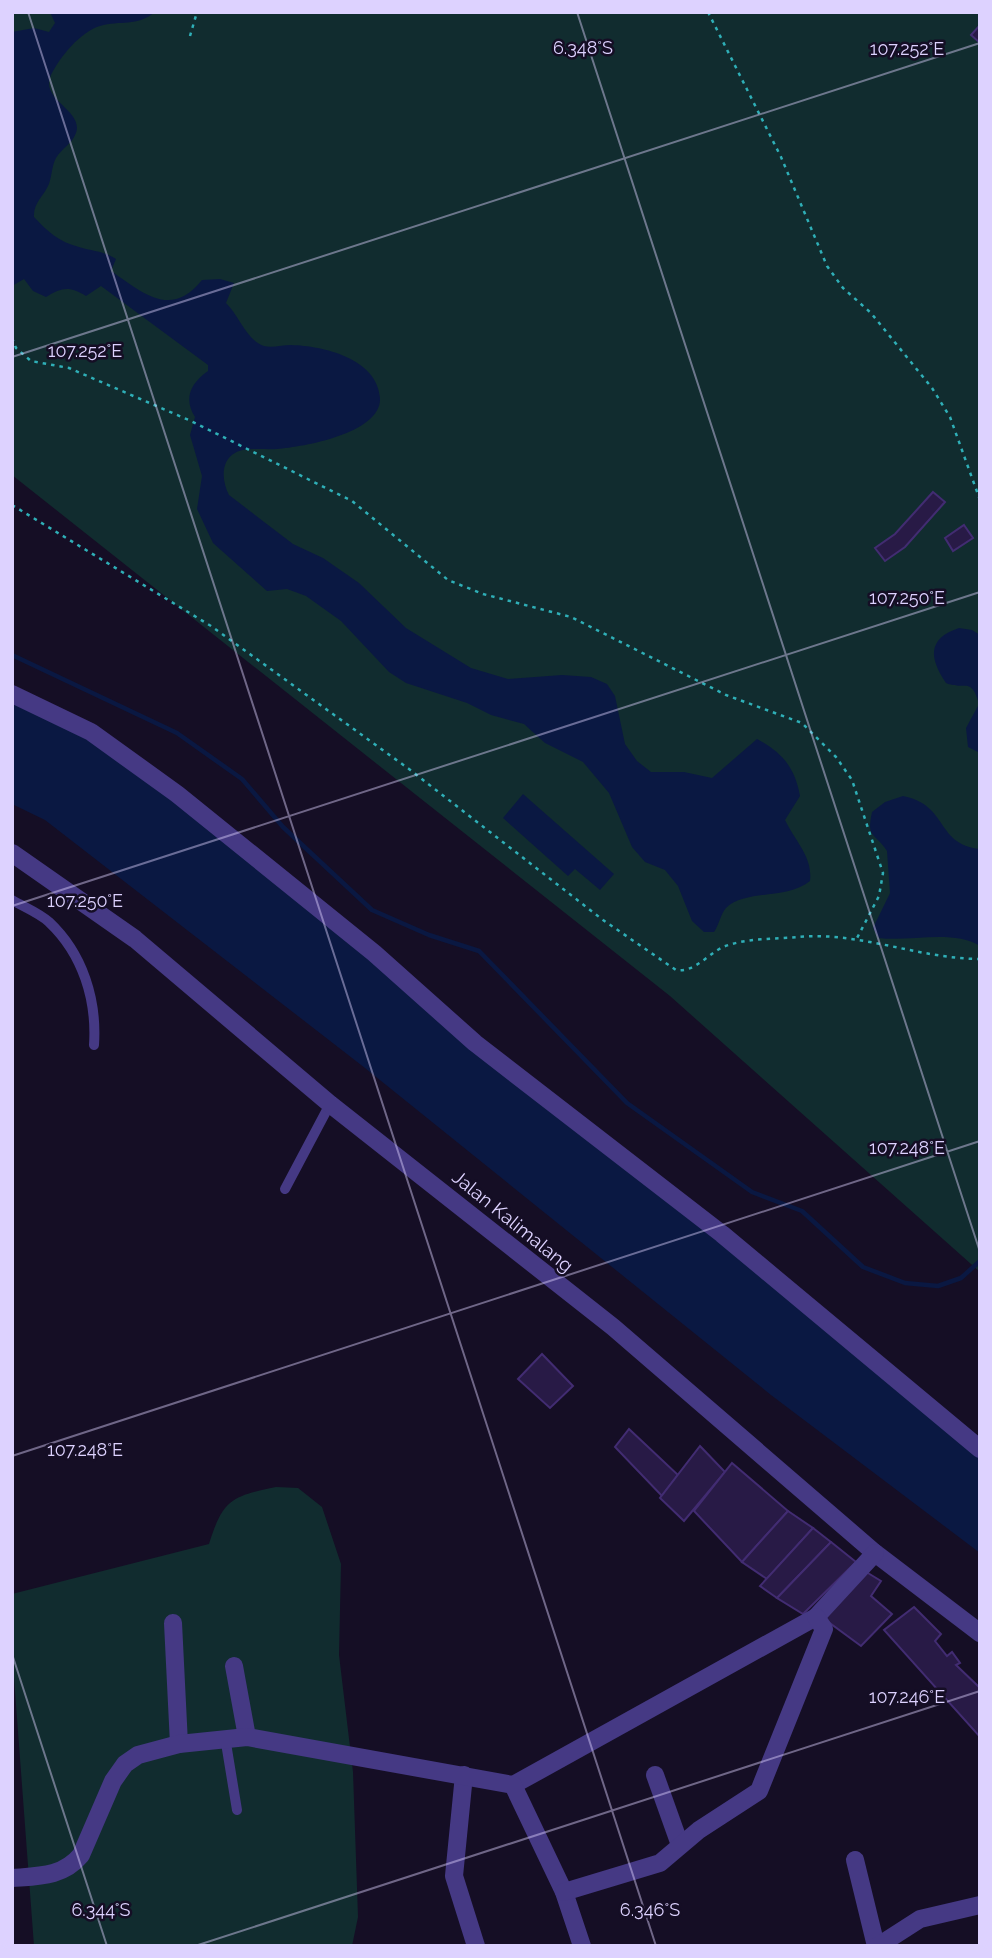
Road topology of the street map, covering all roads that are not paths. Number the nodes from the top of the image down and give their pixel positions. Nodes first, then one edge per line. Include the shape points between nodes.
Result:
1 (12, 694) edge
2 (12, 853) edge
3 (12, 900) edge
4 (94, 1045) dead end
5 (330, 1104) junction
6 (285, 1189) dead end
7 (980, 1449) edge
8 (875, 1553) junction
9 (816, 1618) junction
10 (173, 1623) dead end
11 (980, 1633) edge
12 (234, 1666) dead end
13 (225, 1737) junction
14 (247, 1737) junction
15 (179, 1744) junction
16 (464, 1774) junction
17 (655, 1775) dead end
18 (513, 1785) junction
19 (237, 1810) dead end
20 (680, 1845) junction
21 (855, 1860) dead end
22 (12, 1878) edge
23 (564, 1892) junction
24 (980, 1905) edge
25 (476, 1946) edge
26 (582, 1946) edge
27 (877, 1946) edge

1 - 7 street via 91,732 177,794 374,953 475,1043 722,1234
2 - 5 street, Jalan Kalimalang via 135,939
3 - 4 lane via 47,920 67,941 90,990
5 - 6 lane
5 - 8 street, Jalan Kalimalang via 613,1327
8 - 9 street
8 - 11 street, Jalan Kalimalang
9 - 18 street
9 - 20 street via 824,1629 759,1791
10 - 15 street
12 - 14 street
13 - 14 street
13 - 15 street
13 - 19 lane
14 - 16 street
15 - 22 street via 138,1755 125,1764 73,1865 54,1874
16 - 18 street
16 - 25 street via 454,1876
17 - 20 street
18 - 23 street
20 - 23 street via 660,1863
21 - 27 street
23 - 26 street
24 - 27 street via 920,1919

